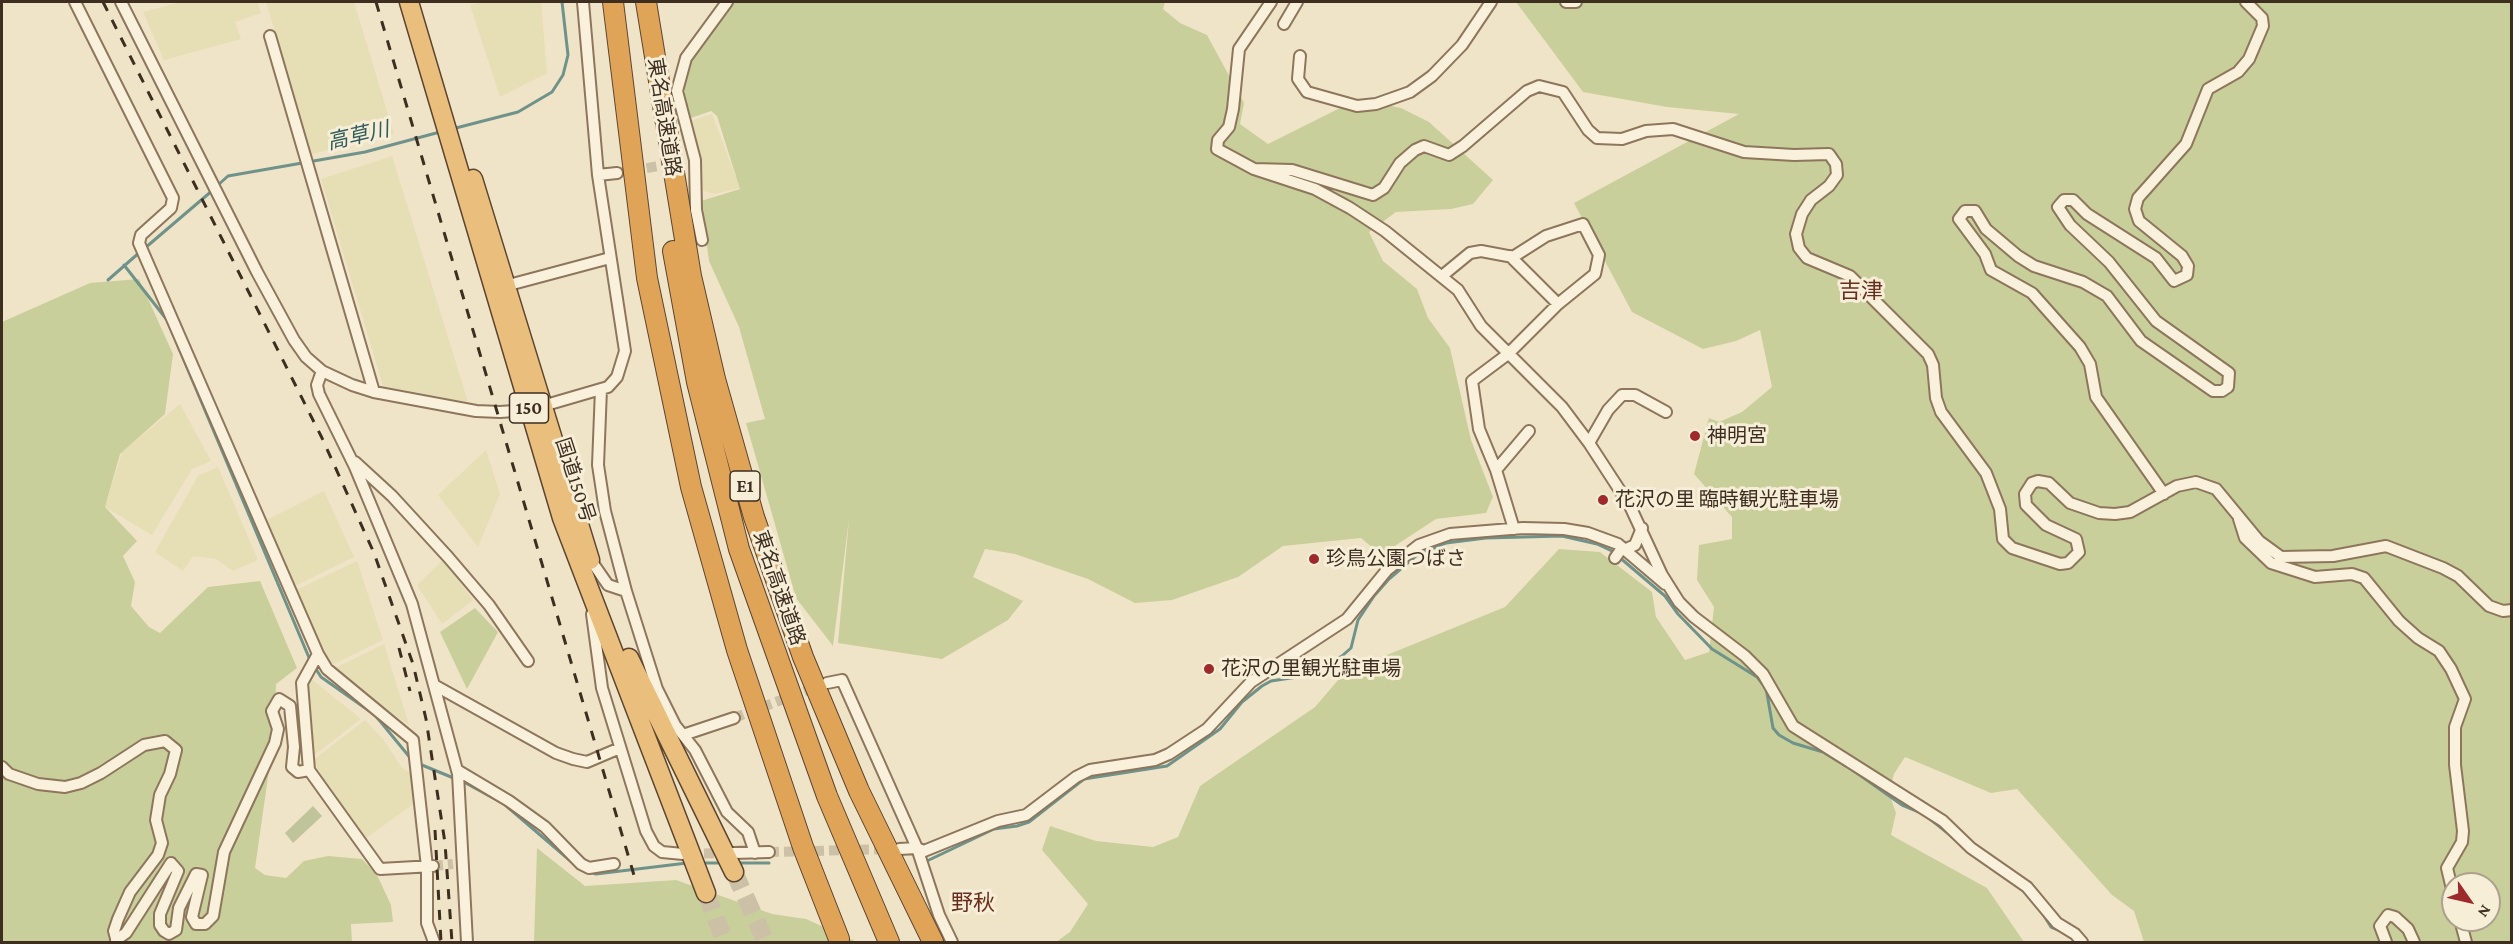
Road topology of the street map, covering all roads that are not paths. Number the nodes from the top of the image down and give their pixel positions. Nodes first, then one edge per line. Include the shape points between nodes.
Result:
1 (75, 2) edge
2 (121, 2) edge
3 (409, 2) edge
4 (421, 2) edge
5 (583, 2) edge
6 (613, 2) edge
7 (644, 2) edge
8 (727, 2) edge
9 (1271, 2) edge
10 (1297, 2) edge
11 (1491, 2) edge
12 (1566, 2) edge
13 (1576, 2) edge
14 (2246, 2) edge
15 (1284, 24) dead end
16 (270, 36) dead end
17 (1300, 56) dead end
18 (451, 128) junction
19 (695, 160) junction
20 (683, 162) tunnel mouth
21 (1254, 169) junction
22 (617, 173) tunnel mouth
23 (598, 175) junction
24 (702, 240) dead end
25 (1510, 256) junction
26 (610, 258) junction
27 (1442, 276) junction
28 (506, 286) junction
29 (1558, 304) junction
30 (1508, 354) junction
31 (322, 370) junction
32 (601, 389) junction
33 (374, 392) junction
34 (536, 408) junction
35 (1666, 412) dead end
36 (1529, 431) dead end
37 (1589, 443) junction
38 (352, 459) junction
39 (1496, 470) junction
40 (2164, 494) junction
41 (2236, 513) junction
42 (1642, 528) junction
43 (1515, 529) junction
44 (1623, 549) junction
45 (1615, 558) dead end
46 (590, 560) junction
47 (589, 588) junction
48 (1670, 588) junction
49 (626, 591) junction
50 (2511, 610) edge
51 (316, 656) junction
52 (528, 661) dead end
53 (827, 683) dead end
54 (436, 686) junction
55 (734, 718) tunnel mouth
56 (683, 735) junction
57 (620, 748) junction
58 (2, 767) edge
59 (309, 770) junction
60 (457, 770) junction
61 (917, 848) junction
62 (899, 849) tunnel mouth
63 (769, 852) tunnel mouth
64 (733, 853) tunnel mouth
65 (755, 853) junction
66 (683, 854) tunnel mouth
67 (614, 864) dead end
68 (430, 866) junction
69 (734, 872) tunnel mouth
70 (2448, 872) edge
71 (706, 893) tunnel mouth
72 (839, 939) dead end
73 (116, 941) edge
74 (434, 942) edge
75 (467, 942) edge
76 (889, 942) edge
77 (933, 942) edge
78 (952, 942) edge
79 (2082, 942) edge
80 (2386, 942) edge
81 (2414, 942) edge

1 - 51 street via 173,198 171,208 141,235 139,243
2 - 31 street via 294,340
3 - 18 highway, 国道150号 / 150
4 - 18 highway, 国道150号 / 150
5 - 23 street
6 - 72 highway, 東名高速道路 via 647,278 691,487 737,650 803,847
7 - 76 highway, 東名高速道路 / E1 via 654,110 678,280 697,382 739,549 827,796
7 - 77 highway, 東名高速道路 / E1 via 691,276 714,379 754,517 803,657 846,760
8 - 19 street via 686,58 679,76 679,104
9 - 21 street via 1239,49 1229,126 1218,140 1217,150
10 - 15 street
11 - 17 street via 1462,45 1432,76 1410,92 1376,104 1357,106 1307,92 1298,80
12 - 13 street
14 - 40 street via 2262,18 2263,26 2249,59 2238,72 2208,90 2186,144 2138,198 2135,209 2139,221 2182,256 2188,266 2187,275 2174,281 2156,258 2087,214 2073,200 2064,200 2058,207 2156,321 2229,373 2228,387 2213,391 2141,341 2107,296 2018,256 1986,229 1975,211 1965,211 1959,219 1991,270 2032,293 2080,347 2090,364 2096,397
16 - 33 street
18 - 28 highway, 国道150号 / 150
18 - 34 highway, 国道150号 / 150
19 - 20 street
19 - 24 street via 696,210
21 - 27 street via 1315,189 1350,208
21 - 40 street via 1292,170 1373,195 1384,188 1400,163 1415,150 1424,146 1449,155 1527,91 1539,86 1563,92 1597,138 1622,140 1646,131 1672,129 1744,152 1829,154 1837,175 1802,214 1796,234 1799,248 1807,258 1850,276 1928,354 1941,412 1986,473 2000,509 2003,539 2012,549 2060,564 2068,563 2079,552 2076,539 2046,525 2026,505 2025,494 2032,483 2049,483 2070,503 2099,513 2130,512
22 - 23 street
23 - 26 street
25 - 27 street via 1470,253
25 - 29 street
25 - 29 street via 1583,224 1599,255 1595,274
26 - 28 street
26 - 32 street via 625,351 617,376
27 - 30 street via 1458,290 1481,326
28 - 34 highway, 国道150号 / 150
29 - 30 street
30 - 37 street via 1562,406
30 - 39 street via 1472,381 1479,429
31 - 33 street
31 - 38 street via 317,385 319,394
32 - 34 street
32 - 49 street via 598,465 605,511
33 - 34 street via 476,411
34 - 46 highway, 国道150号 / 150
34 - 47 highway, 国道150号 / 150 via 562,518
35 - 37 street via 1635,395 1622,394
36 - 39 street
37 - 42 street
38 - 52 street via 448,557 489,605
38 - 54 street via 412,604
39 - 43 street
40 - 41 street via 2186,482 2196,482 2216,489
41 - 50 street via 2259,541 2281,556 2333,556 2386,546 2458,576 2489,606
41 - 70 street via 2245,538 2271,563 2315,577 2352,574 2364,578 2399,621 2439,651 2451,669 2465,699 2455,727 2462,842
42 - 44 street via 1635,545
42 - 48 street
43 - 44 street via 1588,532
43 - 61 street via 1450,534 1402,556 1347,619 1251,682 1207,729 1169,754 1155,760 1090,770 1026,815 998,821 924,850
44 - 45 street
44 - 48 street
46 - 49 street via 608,585
46 - 69 highway, 国道150号 / 150 via 628,656
47 - 57 street via 602,688
47 - 71 highway, 国道150号 / 150
48 - 79 street via 1694,617 1763,674 1786,717 1802,734 1943,821 1971,848 2027,886 2057,923
49 - 56 street via 657,689
51 - 59 street via 302,683
51 - 68 street via 413,740
53 - 61 street via 842,680
54 - 57 street via 573,759 587,762
54 - 60 street
55 - 56 street
56 - 65 street via 727,812 748,832
57 - 66 street via 654,846 662,852
58 - 73 street via 9,774 38,784 65,787 101,773 144,745 165,741 176,750 160,795 156,820 162,843 158,855 130,892 114,931
59 - 68 street via 380,869
59 - 73 street via 298,772 292,767 290,706 279,699 272,711 278,729 275,743 224,852 213,916 205,924 196,924 192,917 202,875 196,874 179,908 176,930 168,934 164,931 160,914 178,871 171,864 126,933
60 - 67 street via 545,827 581,864 589,868
60 - 75 street via 459,864
61 - 62 street
61 - 78 street
63 - 65 street
64 - 65 street
68 - 74 street via 427,923
80 - 81 street via 2379,926 2388,915 2408,929

